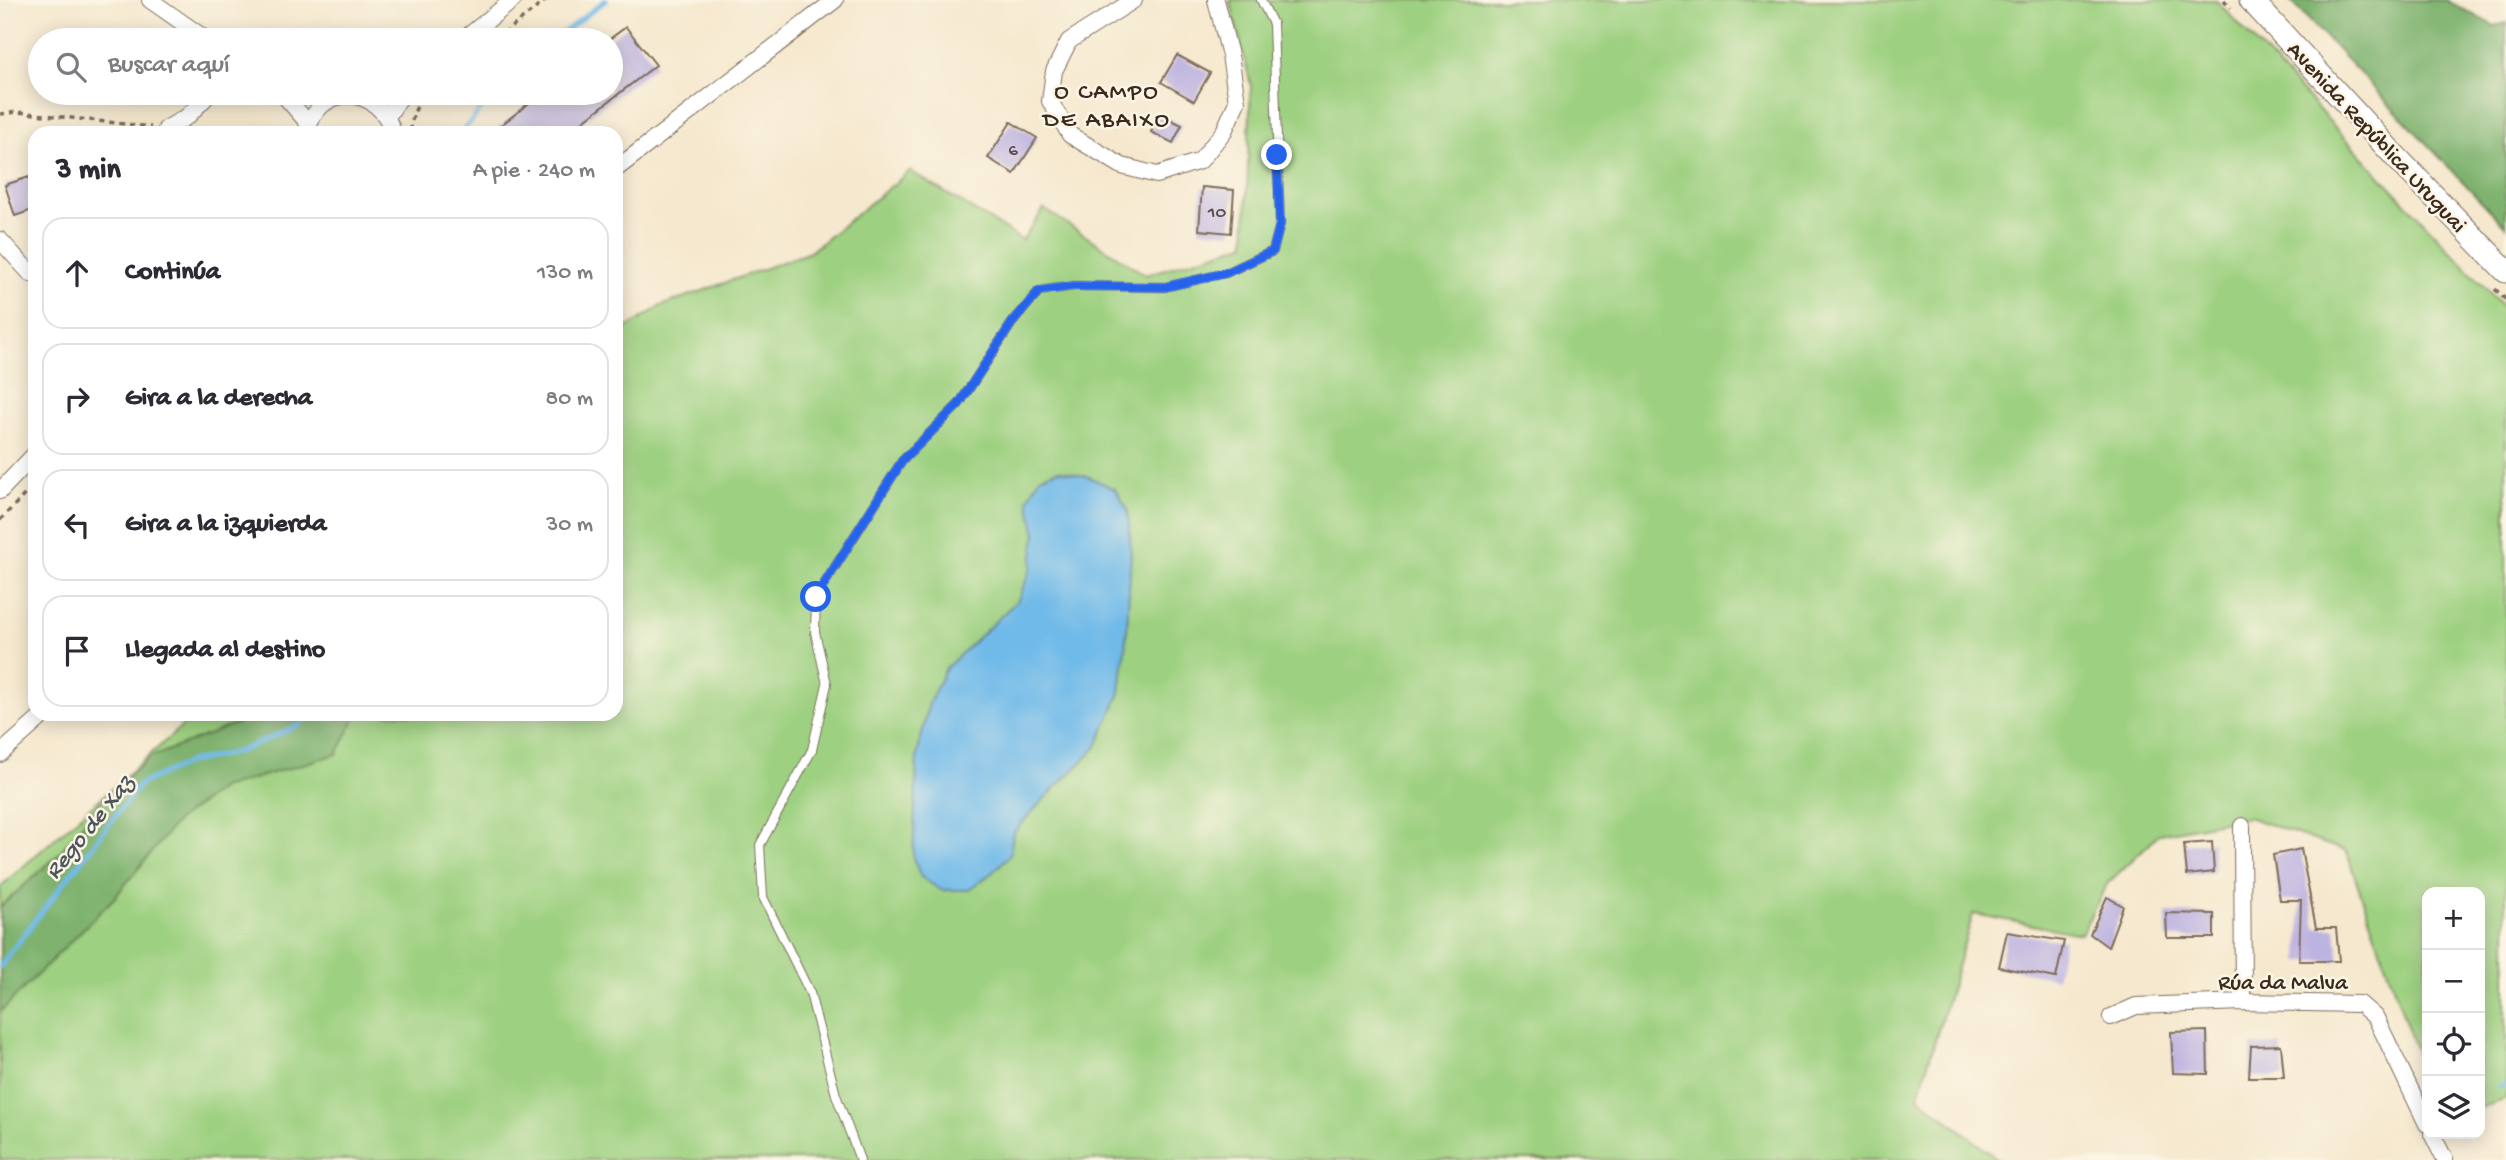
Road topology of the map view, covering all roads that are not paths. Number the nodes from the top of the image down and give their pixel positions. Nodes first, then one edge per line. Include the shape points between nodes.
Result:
1 (150, 0) edge
2 (513, 0) edge
3 (835, 0) edge
4 (1134, 0) edge
5 (1216, 0) edge
6 (1261, 0) edge
7 (2251, 0) edge
8 (190, 28) edge
9 (478, 28) edge
10 (199, 105) edge
11 (291, 105) edge
12 (318, 105) edge
13 (376, 105) edge
14 (395, 105) edge
15 (321, 106) joint
16 (387, 117) junction
17 (171, 126) edge
18 (307, 126) edge
19 (309, 126) edge
20 (390, 126) edge
21 (623, 164) edge
22 (0, 240) edge
23 (28, 271) edge
24 (2506, 271) edge
25 (28, 461) edge
26 (0, 491) edge
27 (36, 721) edge
28 (0, 754) edge
29 (2242, 826) dead end
30 (2243, 1002) junction
31 (2111, 1017) dead end
32 (2422, 1114) edge
33 (2434, 1139) edge
34 (860, 1160) edge
35 (2445, 1160) edge

1 - 8 street
2 - 9 street
3 - 21 street
4 - 5 street via 1069,41 1054,71 1050,101 1070,135 1122,166 1157,175 1200,161 1224,131 1237,102
6 - 34 lane via 1273,24 1280,224 1273,251 1226,273 1165,287 1074,286 1039,291 1012,323 959,404 902,461 816,597 815,632 827,684 812,750 761,845 763,897 810,993 836,1095
7 - 24 street, Avenida República Uruguai
10 - 17 street
11 - 18 street
12 - 15 street
13 - 16 street
14 - 16 street
15 - 19 street
16 - 20 street
22 - 23 street
25 - 26 street
27 - 28 street
29 - 30 street
30 - 31 street, Rúa da Malva via 2136,1006
30 - 32 street, Rúa da Malva via 2360,1004 2376,1018
33 - 35 street

